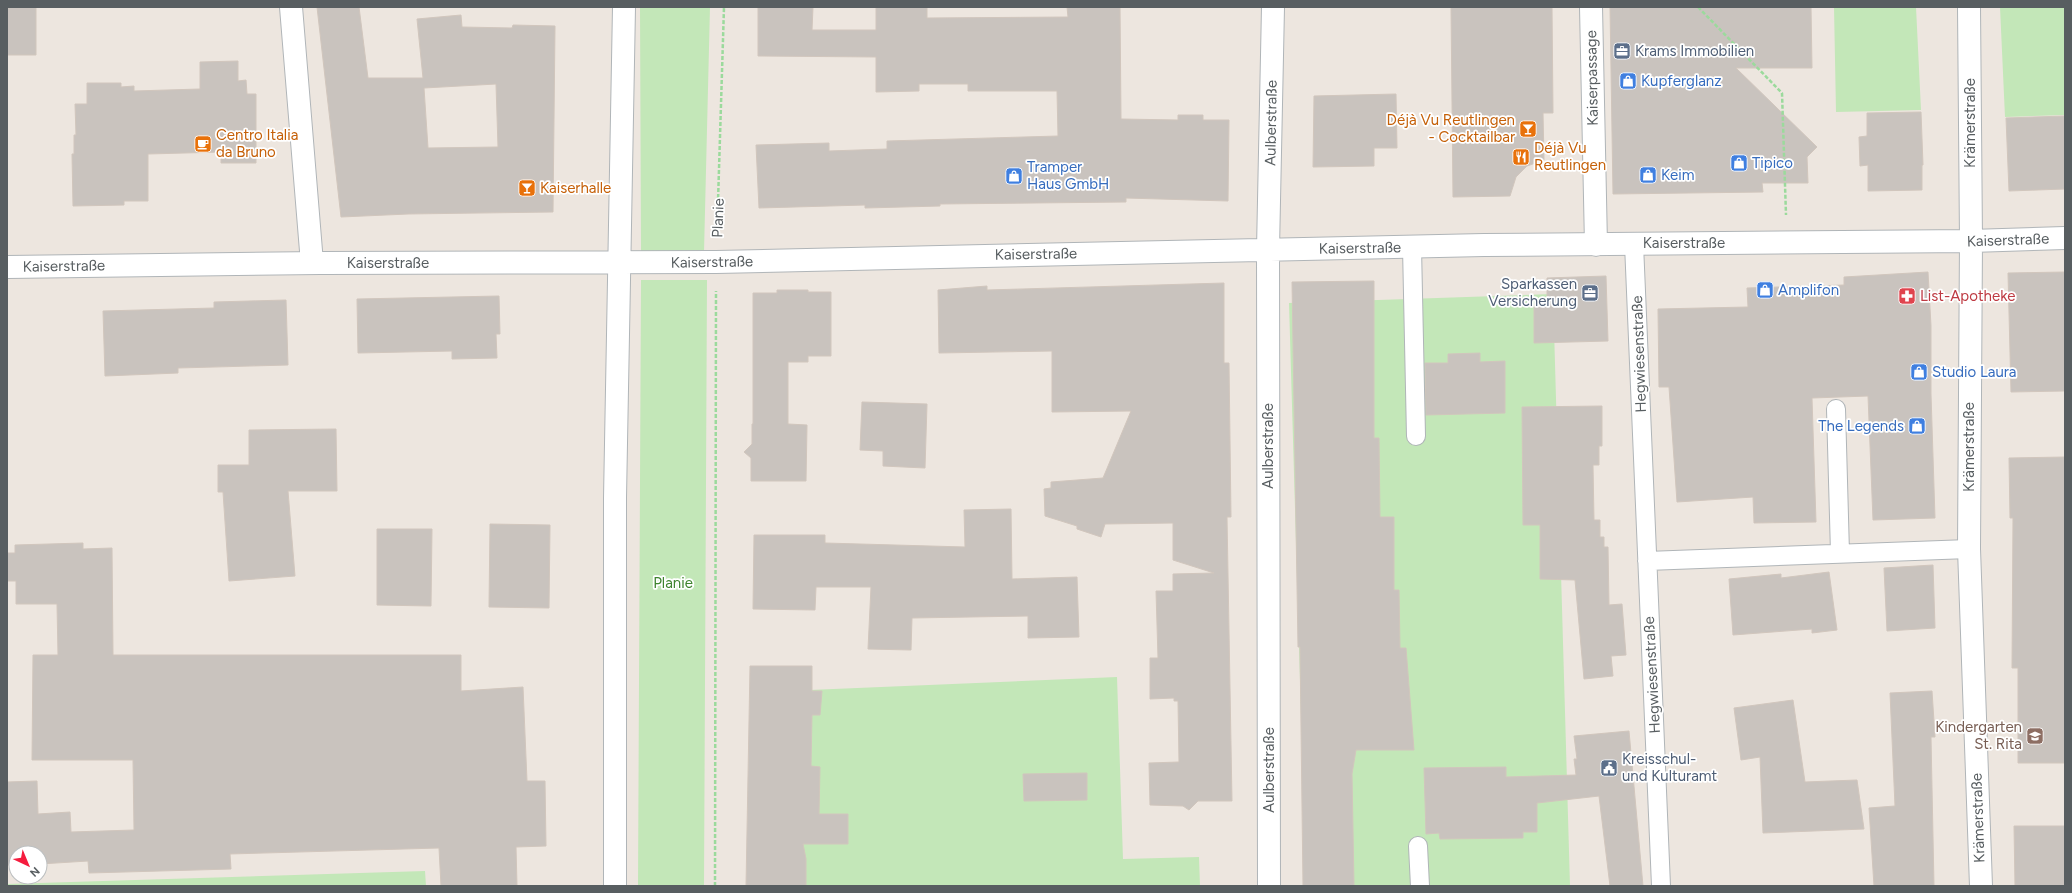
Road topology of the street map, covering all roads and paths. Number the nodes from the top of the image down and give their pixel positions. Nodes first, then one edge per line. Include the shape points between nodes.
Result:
1 (291, 7) edge
2 (624, 7) edge
3 (724, 7) edge
4 (1273, 7) edge
5 (1591, 7) edge
6 (1698, 7) edge
7 (1969, 7) edge
8 (2065, 238) edge
9 (1971, 241) junction
10 (1787, 243) junction
11 (1634, 244) junction
12 (1596, 245) junction
13 (1412, 247) junction
14 (1268, 249) junction
15 (716, 262) junction
16 (312, 263) junction
17 (619, 263) junction
18 (7, 267) edge
19 (1836, 409) dead end
20 (1416, 436) dead end
21 (1969, 549) junction
22 (1840, 554) junction
23 (1647, 561) junction
24 (1418, 846) dead end
25 (615, 886) edge
26 (715, 886) edge
27 (1269, 886) edge
28 (1420, 886) edge
29 (1662, 886) edge
30 (1981, 886) edge

1 - 16 street
2 - 17 street
3 - 15 path, Planie
4 - 14 street, Aulberstraße
5 - 12 street, Kaiserpassage
6 - 10 path via 1782,93
7 - 9 street, Krämerstraße
8 - 9 street, Kaiserstraße
9 - 10 street, Kaiserstraße
9 - 21 street, Krämerstraße
10 - 11 street, Kaiserstraße
11 - 12 street, Kaiserstraße
11 - 23 lane, Hegwiesenstraße
12 - 13 street, Kaiserstraße
13 - 14 street, Kaiserstraße
13 - 20 lane
14 - 15 street, Kaiserstraße
14 - 27 street, Aulberstraße
15 - 17 street, Kaiserstraße
15 - 26 path, Planie
16 - 17 street, Kaiserstraße
16 - 18 street, Kaiserstraße
17 - 25 street
19 - 22 lane
21 - 22 lane
21 - 30 street, Krämerstraße
22 - 23 lane
23 - 29 lane, Hegwiesenstraße
24 - 28 lane

